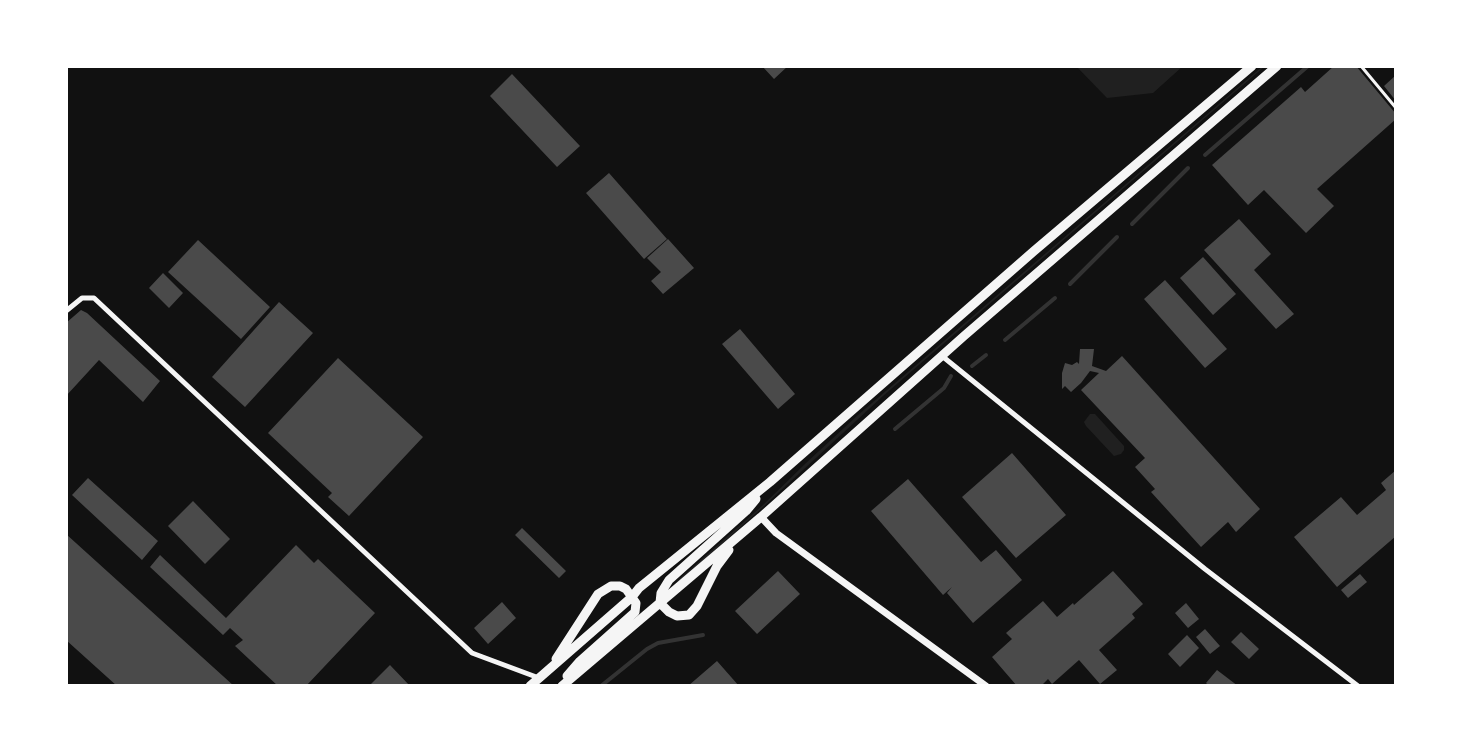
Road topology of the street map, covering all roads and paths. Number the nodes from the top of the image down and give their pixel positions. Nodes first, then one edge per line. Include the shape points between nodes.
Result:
1 (1252, 66) edge
2 (1277, 66) edge
3 (1361, 66) edge
4 (1396, 108) edge
5 (66, 312) edge
6 (942, 356) junction
7 (770, 482) junction
8 (761, 517) junction
9 (737, 538) junction
10 (632, 597) junction
11 (660, 603) junction
12 (551, 666) junction
13 (539, 678) junction
14 (530, 686) edge
15 (560, 686) edge
16 (986, 686) edge
17 (1358, 686) edge

1 - 7 highway
2 - 6 highway
3 - 4 lane
5 - 13 street via 82,298 94,298 472,653
6 - 8 highway
6 - 17 street
7 - 10 highway
7 - 11 highway via 746,511 669,580
8 - 9 highway
8 - 16 street
9 - 11 highway
9 - 11 highway via 692,612 677,616
10 - 12 highway
10 - 12 highway via 626,589 615,585 598,594
10 - 15 highway via 635,612 580,662
11 - 15 highway
12 - 13 highway
13 - 14 highway

